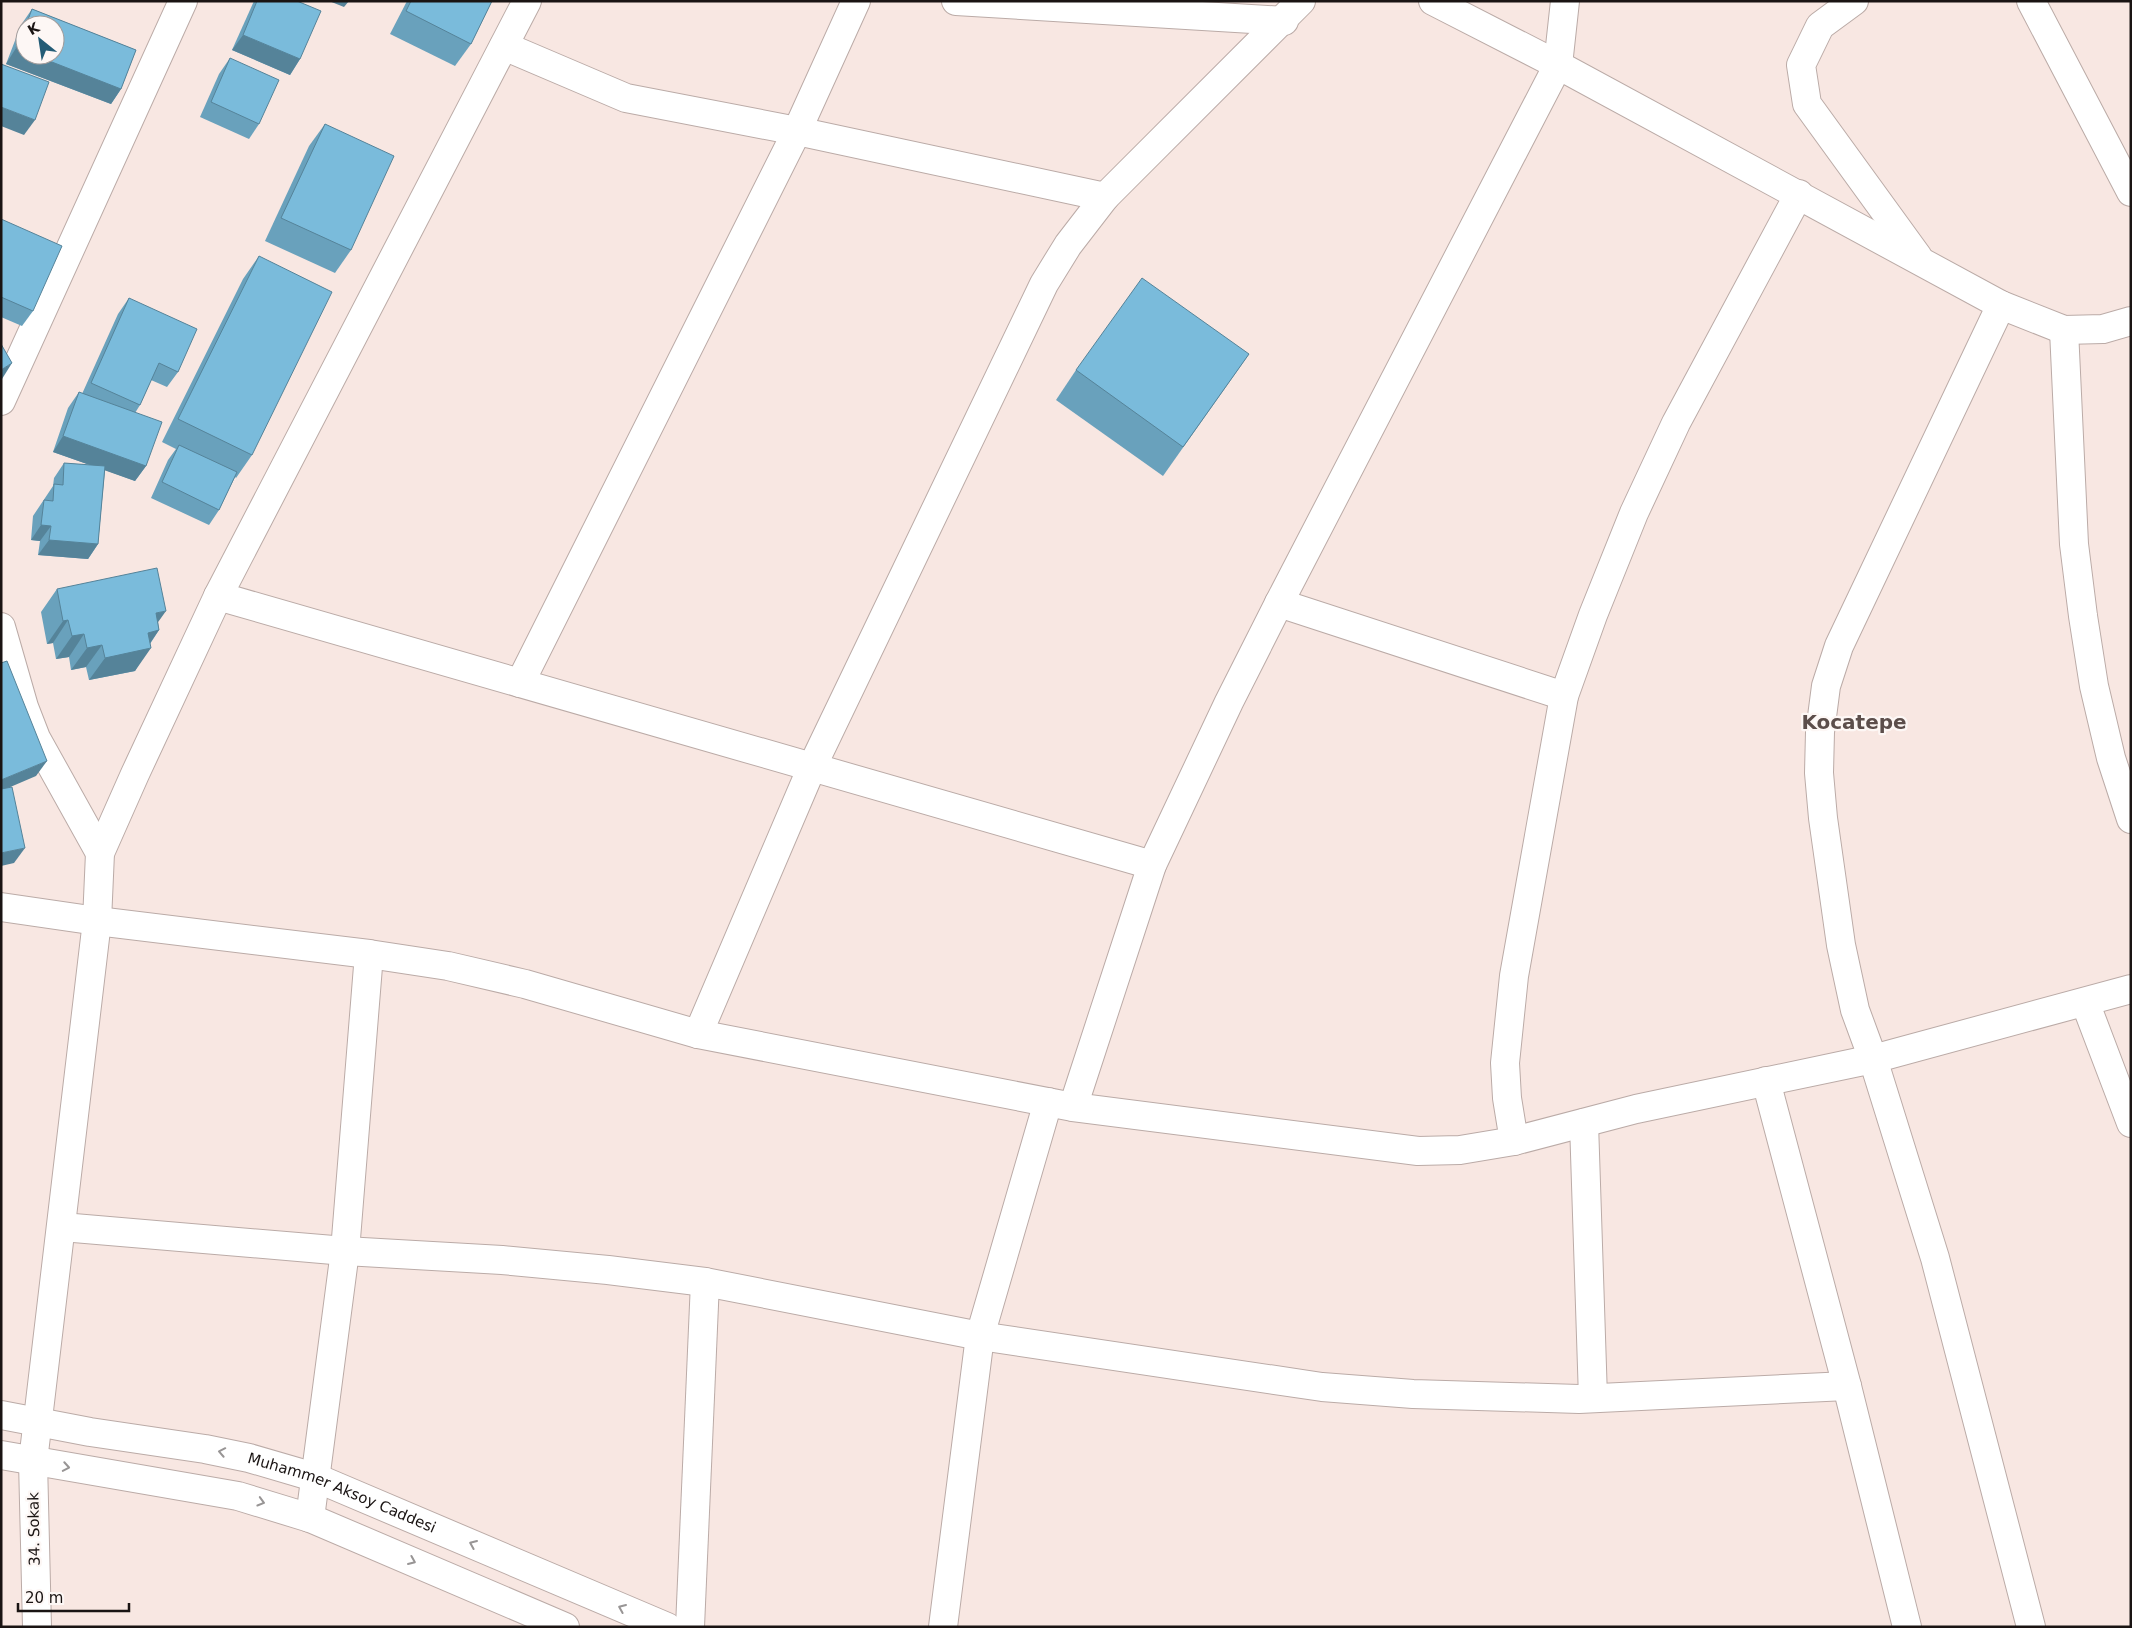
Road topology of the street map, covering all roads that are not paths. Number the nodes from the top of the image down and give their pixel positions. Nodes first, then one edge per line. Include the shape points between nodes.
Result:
1 (183, 1) edge
2 (527, 1) edge
3 (856, 1) edge
4 (956, 1) edge
5 (1433, 1) edge
6 (1565, 1) edge
7 (1854, 1) edge
8 (2031, 1) edge
9 (1293, 11) edge
10 (504, 46) junction
11 (1558, 65) junction
12 (796, 131) junction
13 (2131, 192) edge
14 (1799, 194) junction
15 (1105, 198) junction
16 (1923, 263) junction
17 (2001, 304) junction
18 (2131, 321) edge
19 (2064, 330) junction
20 (1, 401) edge
21 (218, 596) junction
22 (1279, 603) junction
23 (1, 627) edge
24 (520, 683) junction
25 (1564, 696) junction
26 (812, 767) junction
27 (2131, 819) edge
28 (100, 853) junction
29 (1152, 865) junction
30 (1, 907) edge
31 (97, 921) junction
32 (369, 954) junction
33 (2131, 989) edge
34 (2085, 1002) junction
35 (698, 1034) junction
36 (1873, 1059) junction
37 (1766, 1081) junction
38 (1060, 1105) junction
39 (1584, 1123) junction
40 (2131, 1123) edge
41 (1514, 1141) junction
42 (62, 1227) junction
43 (345, 1251) junction
44 (705, 1282) junction
45 (980, 1336) junction
46 (1847, 1386) junction
47 (1593, 1398) junction
48 (1, 1415) edge
49 (38, 1423) junction
50 (1, 1455) edge
51 (32, 1461) junction
52 (314, 1477) junction
53 (310, 1518) junction
54 (37, 1627) edge
55 (565, 1627) edge
56 (667, 1627) edge
57 (690, 1627) edge
58 (943, 1627) edge
59 (1907, 1627) edge
60 (2031, 1627) edge

1 - 20 street
2 - 10 street
3 - 12 street
4 - 9 street
5 - 11 street
6 - 11 street
7 - 16 street via 1820,26 1801,65 1807,104
8 - 13 street
9 - 15 street
10 - 12 street via 626,98
10 - 21 street
11 - 14 street
11 - 22 street
12 - 15 street
12 - 24 street
14 - 16 street
14 - 25 street via 1676,423 1617,555
15 - 26 street via 1068,245 1044,284
16 - 17 street
17 - 19 street
17 - 36 street via 1843,637 1826,686 1819,765 1823,818 1842,945 1856,1010
18 - 19 street via 2103,329
19 - 27 street via 2074,544 2083,616 2094,686 2111,758
21 - 24 street
21 - 28 street
22 - 25 street
22 - 29 street
23 - 28 street via 36,738
24 - 26 street
25 - 41 street via 1514,976 1505,1062
26 - 29 street
26 - 35 street
28 - 31 street, 34. Sokak
29 - 38 street
30 - 31 street
31 - 32 street
31 - 42 street, 34. Sokak
32 - 35 street via 448,966 525,984
32 - 43 street
33 - 34 street
34 - 36 street
34 - 40 street
35 - 38 street
36 - 37 street
36 - 60 street via 1935,1258
37 - 39 street
37 - 46 street
38 - 41 street via 1418,1151 1460,1150
38 - 45 street
39 - 41 street
39 - 47 street
42 - 43 street
42 - 49 street, 34. Sokak
43 - 44 street via 502,1260
43 - 52 street
44 - 45 street
44 - 57 street
45 - 47 street via 1322,1388 1413,1394
45 - 58 street
46 - 47 street
46 - 59 street
48 - 49 street, Muhammer Aksoy Caddesi
49 - 51 street, 34. Sokak
52 -> 49 street, Muhammer Aksoy Caddesi via 205,1449
50 - 51 street
51 -> 53 street via 238,1496
51 - 54 street, 34. Sokak
52 - 53 street
56 -> 52 street, Muhammer Aksoy Caddesi
53 -> 55 street

